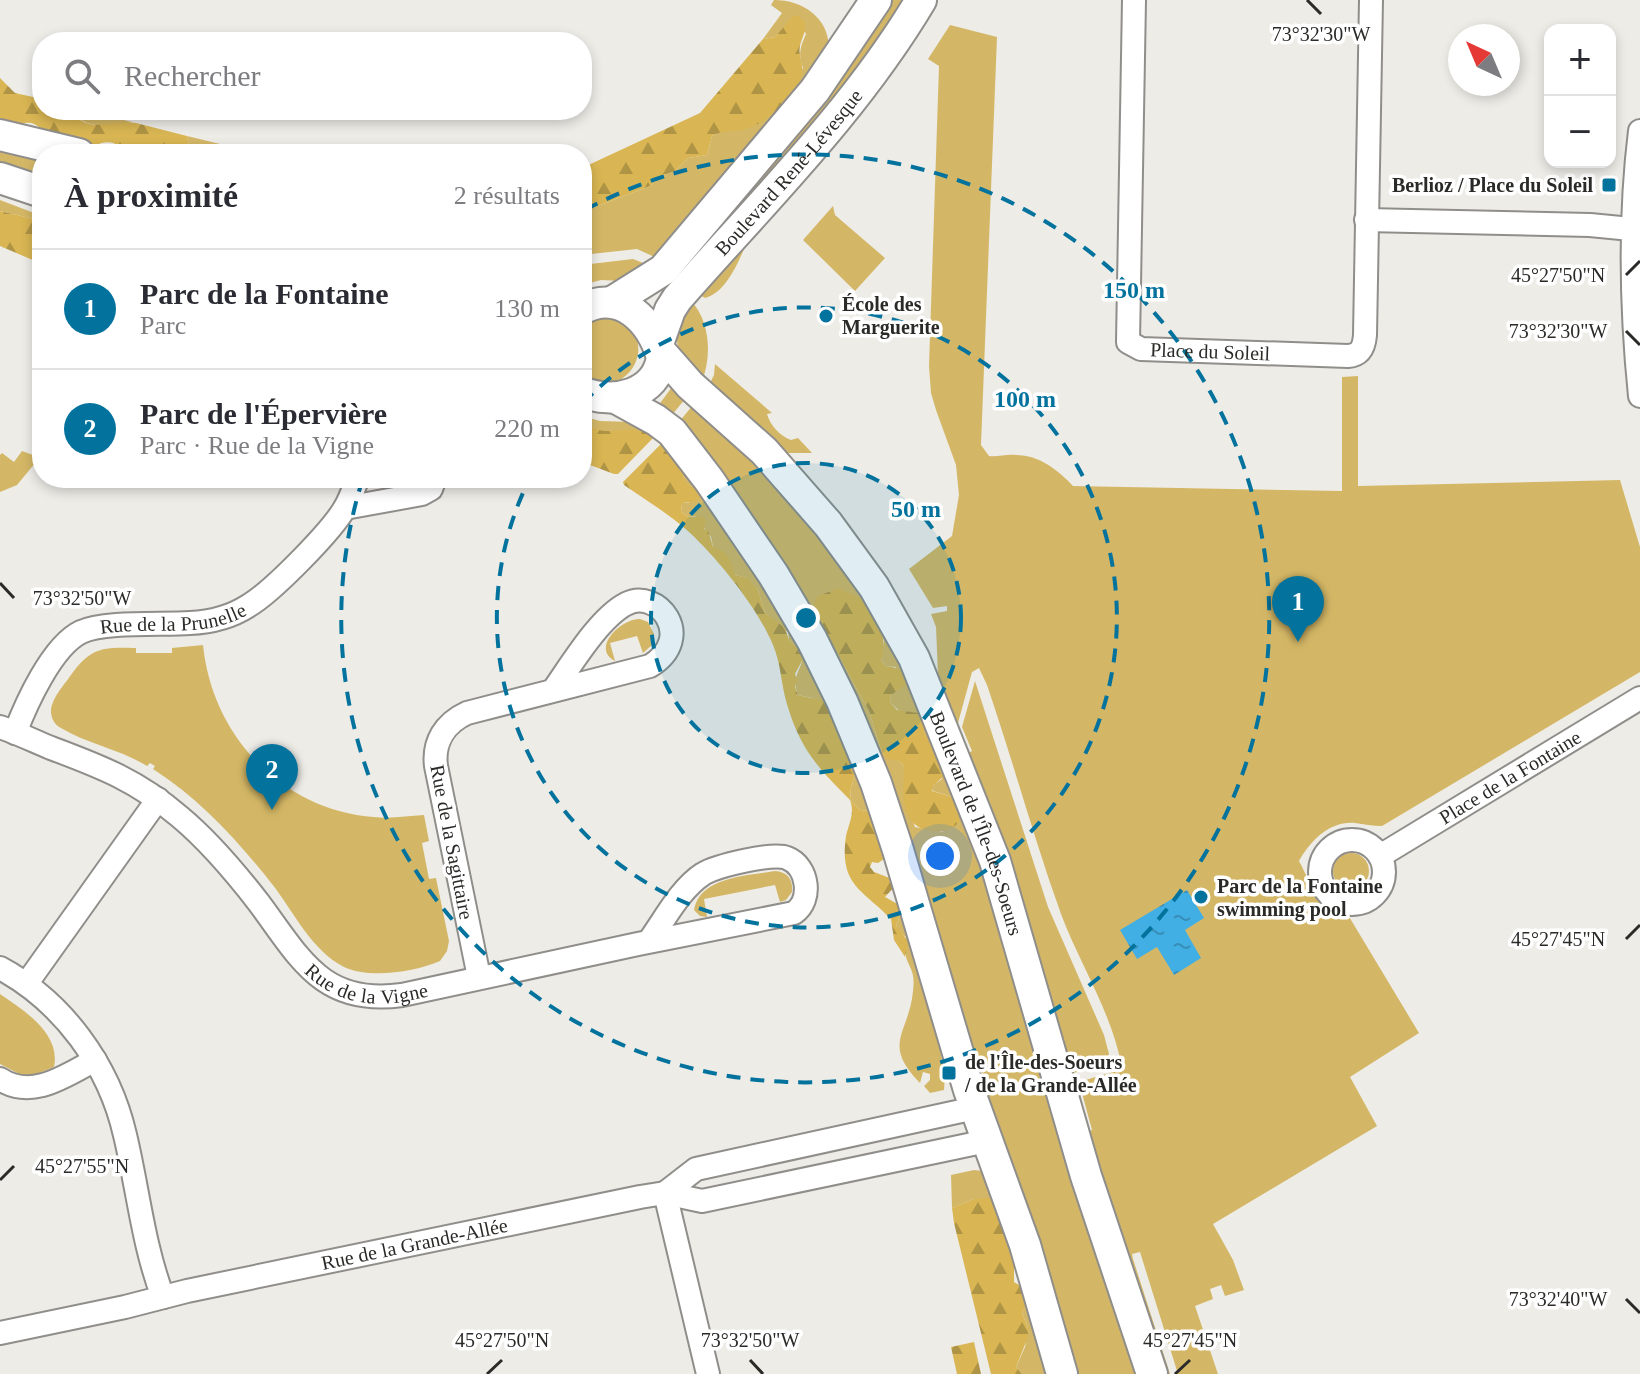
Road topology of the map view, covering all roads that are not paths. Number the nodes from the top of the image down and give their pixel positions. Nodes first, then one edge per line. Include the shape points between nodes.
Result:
1 (876, 0) edge
2 (921, 0) edge
3 (1134, 0) edge
4 (1371, 0) edge
5 (1640, 131) edge
6 (0, 135) edge
7 (37, 144) edge
8 (0, 178) edge
9 (32, 189) edge
10 (1366, 220) junction
11 (1631, 229) junction
12 (595, 303) edge
13 (659, 348) junction
14 (592, 395) edge
15 (1640, 396) edge
16 (616, 398) junction
17 (354, 488) edge
18 (431, 488) edge
19 (345, 508) junction
20 (554, 689) junction
21 (1640, 698) edge
22 (8, 730) edge
23 (158, 799) junction
24 (1380, 856) dead end
25 (649, 941) junction
26 (0, 968) edge
27 (479, 977) junction
28 (27, 983) junction
29 (95, 1060) junction
30 (0, 1079) edge
31 (975, 1108) junction
32 (987, 1141) junction
33 (665, 1193) junction
34 (163, 1297) junction
35 (0, 1333) edge
36 (708, 1374) edge
37 (1062, 1374) edge
38 (1152, 1374) edge

1 - 12 street, Boulevard René-Lévesque via 815,90 663,270
2 - 13 street, Boulevard René-Lévesque via 855,97 677,299
3 - 10 street, Place du Soleil via 1130,345 1356,354 1365,344
4 - 10 street, Place du Soleil
5 - 11 street
6 - 7 street
8 - 9 street
10 - 11 street
11 - 15 street
12 - 13 street, Boulevard de l'Île-des-Soeurs via 639,316
13 - 16 street, Boulevard René-Lévesque via 662,362 654,378
13 - 38 street, Boulevard de l'Île-des-Soeurs via 690,385 764,451 828,524 874,587 914,658 995,861 1086,1176
14 - 16 street
16 - 31 street via 664,425 692,457 767,563 824,663 887,814
17 - 19 street, Rue de la Prunelle
18 - 19 street
19 - 22 street, Rue de la Prunelle via 287,573 238,612 205,622 95,628 75,636
20 - 20 street, Rue de la Sagittaire via 650,666 672,643 668,620 646,602 624,605 591,638
20 - 27 street, Rue de la Sagittaire via 467,713 449,725 437,744 436,766
21 - 24 street, Place de la Fontaine
22 - 23 street, Rue de la Vigne via 117,773
23 - 27 street, Rue de la Vigne via 220,856 303,964 327,984 387,997
23 - 28 street
25 - 25 street, Rue de la Vigne via 794,913 807,893 801,870 779,856 707,872 680,897
25 - 27 street, Rue de la Vigne
26 - 28 street
28 - 29 street via 64,1018
29 - 30 street via 28,1089
29 - 34 street via 123,1126 151,1265
31 - 32 street
31 - 33 street, Rue de la Grande-Allée via 696,1169
32 - 33 street, Rue de la Grande-Allée via 702,1201
32 - 37 street via 1025,1245
33 - 34 street, Rue de la Grande-Allée
33 - 36 street
34 - 35 street, Rue de la Grande-Allée

